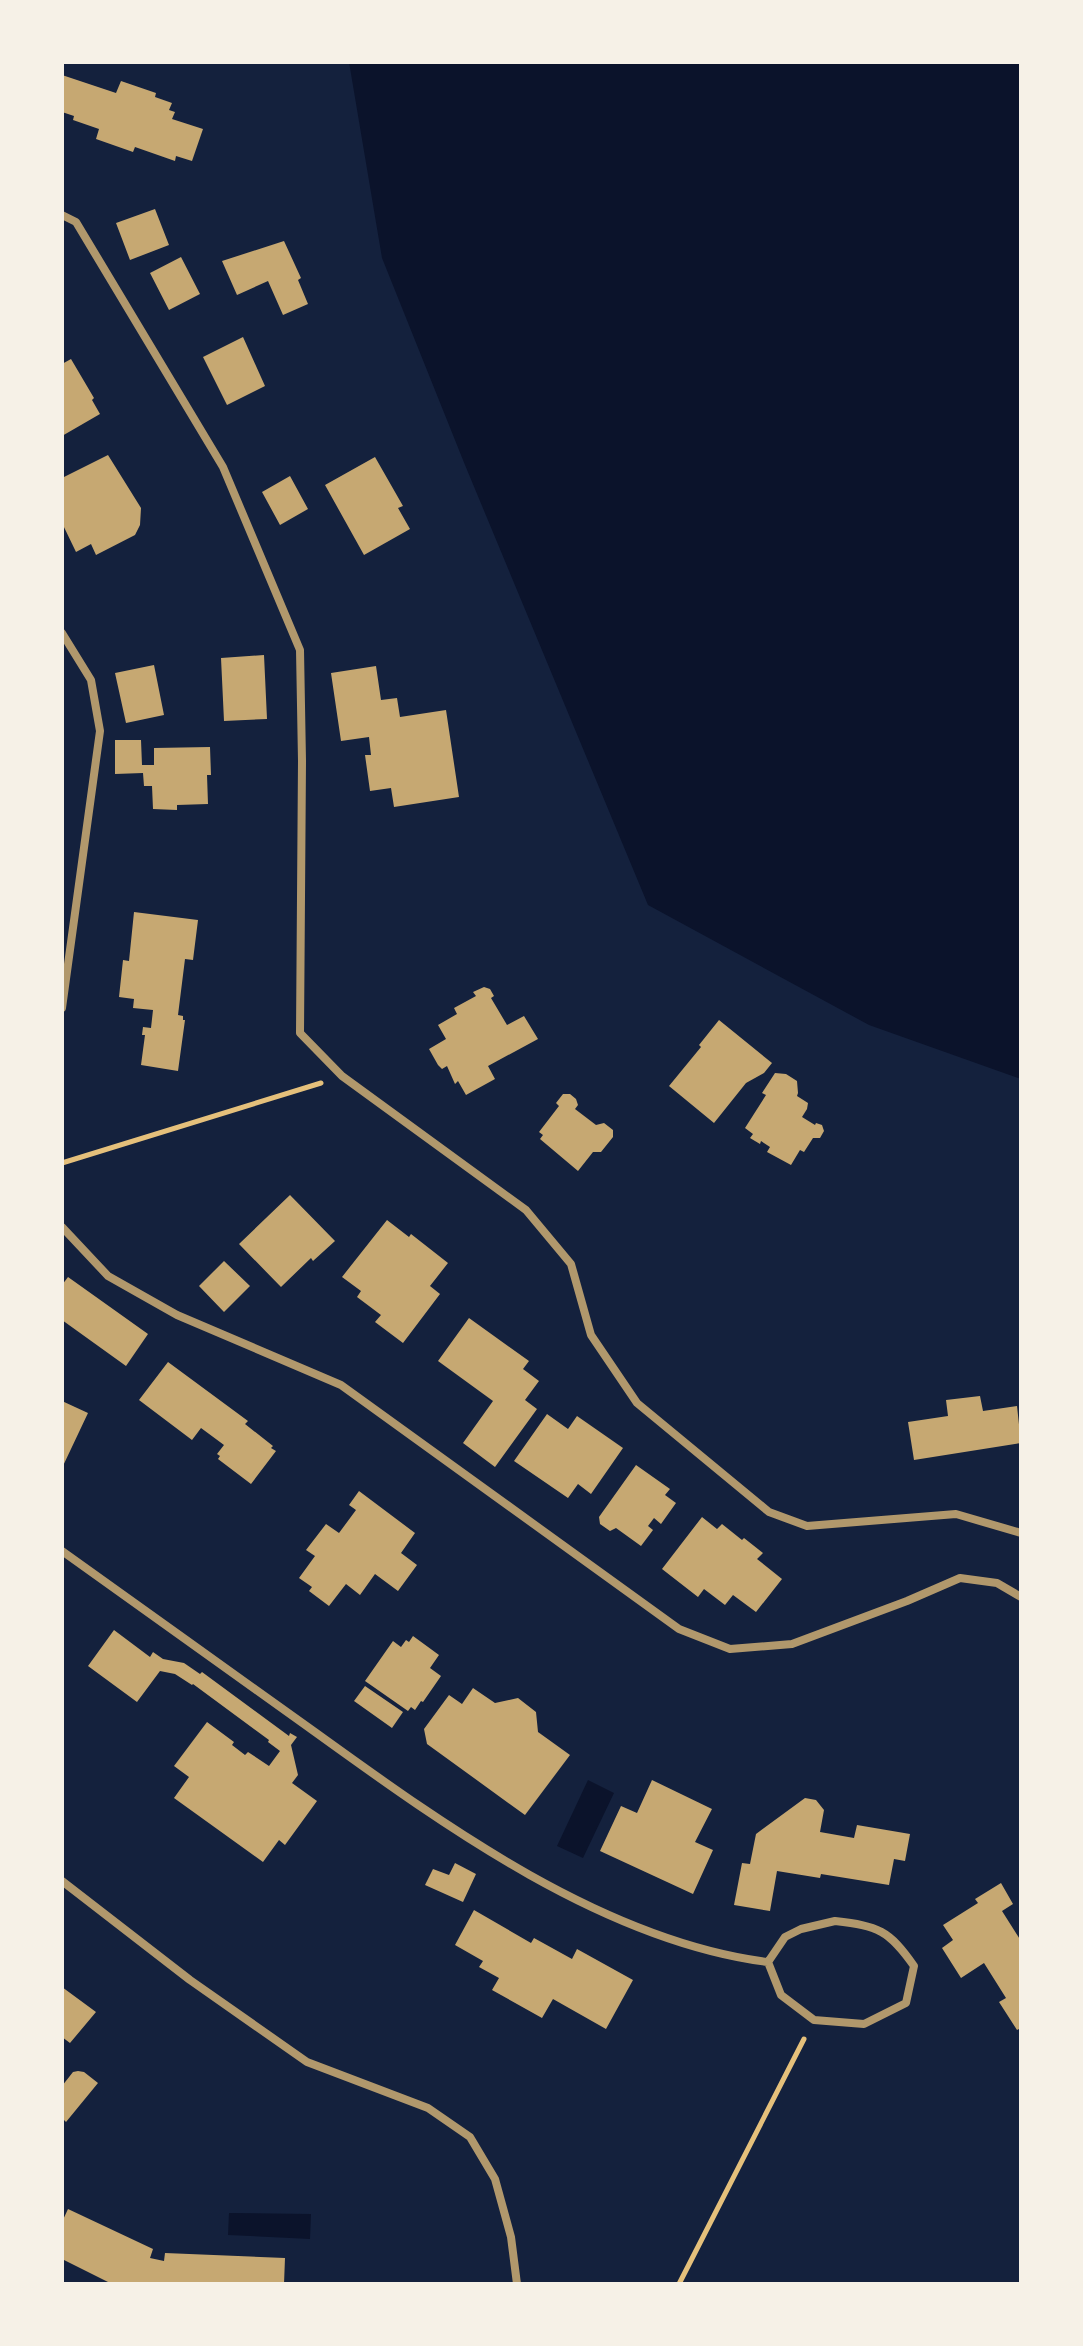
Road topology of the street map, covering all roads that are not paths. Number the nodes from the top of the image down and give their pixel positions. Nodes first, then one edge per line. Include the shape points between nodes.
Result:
1 (62, 215) edge
2 (62, 633) edge
3 (62, 1008) edge
4 (62, 1227) edge
5 (1021, 1533) edge
6 (62, 1551) edge
7 (1021, 1597) edge
8 (62, 1881) edge
9 (768, 1962) junction
10 (517, 2284) edge

1 - 5 street via 76,222 223,467 300,650 300,1033 342,1076 526,1210 571,1264 591,1335 637,1403 769,1512 807,1526 956,1514
2 - 3 street via 91,680 100,731
4 - 7 street via 108,1276 177,1315 341,1385 679,1629 730,1649 792,1644 960,1578 997,1583
6 - 9 street via 514,1867 639,1929 735,1958
8 - 10 street via 307,2062 428,2108 470,2137 495,2179
9 - 9 street via 781,1995 814,2020 864,2024 906,2003 914,1966 897,1942 868,1925 835,1921 785,1937

